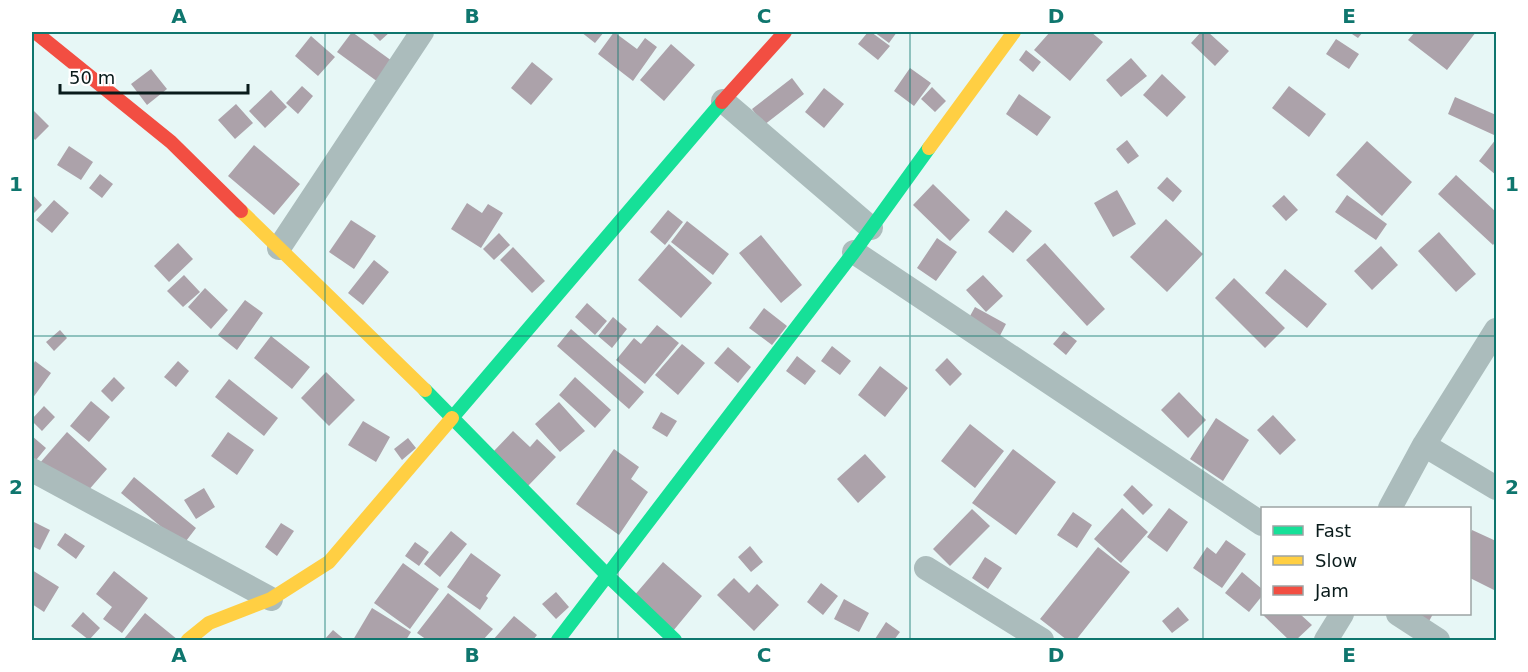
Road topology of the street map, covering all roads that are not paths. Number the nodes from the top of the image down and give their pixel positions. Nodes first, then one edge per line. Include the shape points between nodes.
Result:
1 (35, 32) edge
2 (422, 32) edge
3 (785, 32) edge
4 (1014, 32) edge
5 (723, 101) junction
6 (871, 228) junction
7 (279, 248) junction
8 (854, 252) junction
9 (1497, 330) edge
10 (453, 417) junction
11 (1424, 445) junction
12 (32, 470) edge
13 (1497, 488) edge
14 (1391, 507) edge
15 (1261, 523) edge
16 (926, 568) dead end
17 (607, 574) junction
18 (271, 599) junction
19 (1341, 615) edge
20 (1400, 615) edge
21 (188, 640) edge
22 (558, 640) edge
23 (675, 640) edge
24 (1042, 640) edge
25 (1326, 640) edge
26 (1438, 640) edge

1 - 7 street via 171,142
2 - 7 street
3 - 5 street
4 - 6 street
5 - 6 street
5 - 10 street
6 - 8 street
7 - 10 street
8 - 15 street
8 - 17 street
9 - 11 street
10 - 17 street
10 - 18 street via 329,562
11 - 13 street
11 - 14 street
12 - 18 street
16 - 24 street
17 - 22 street
17 - 23 street
18 - 21 street via 209,623
19 - 25 street
20 - 26 street

